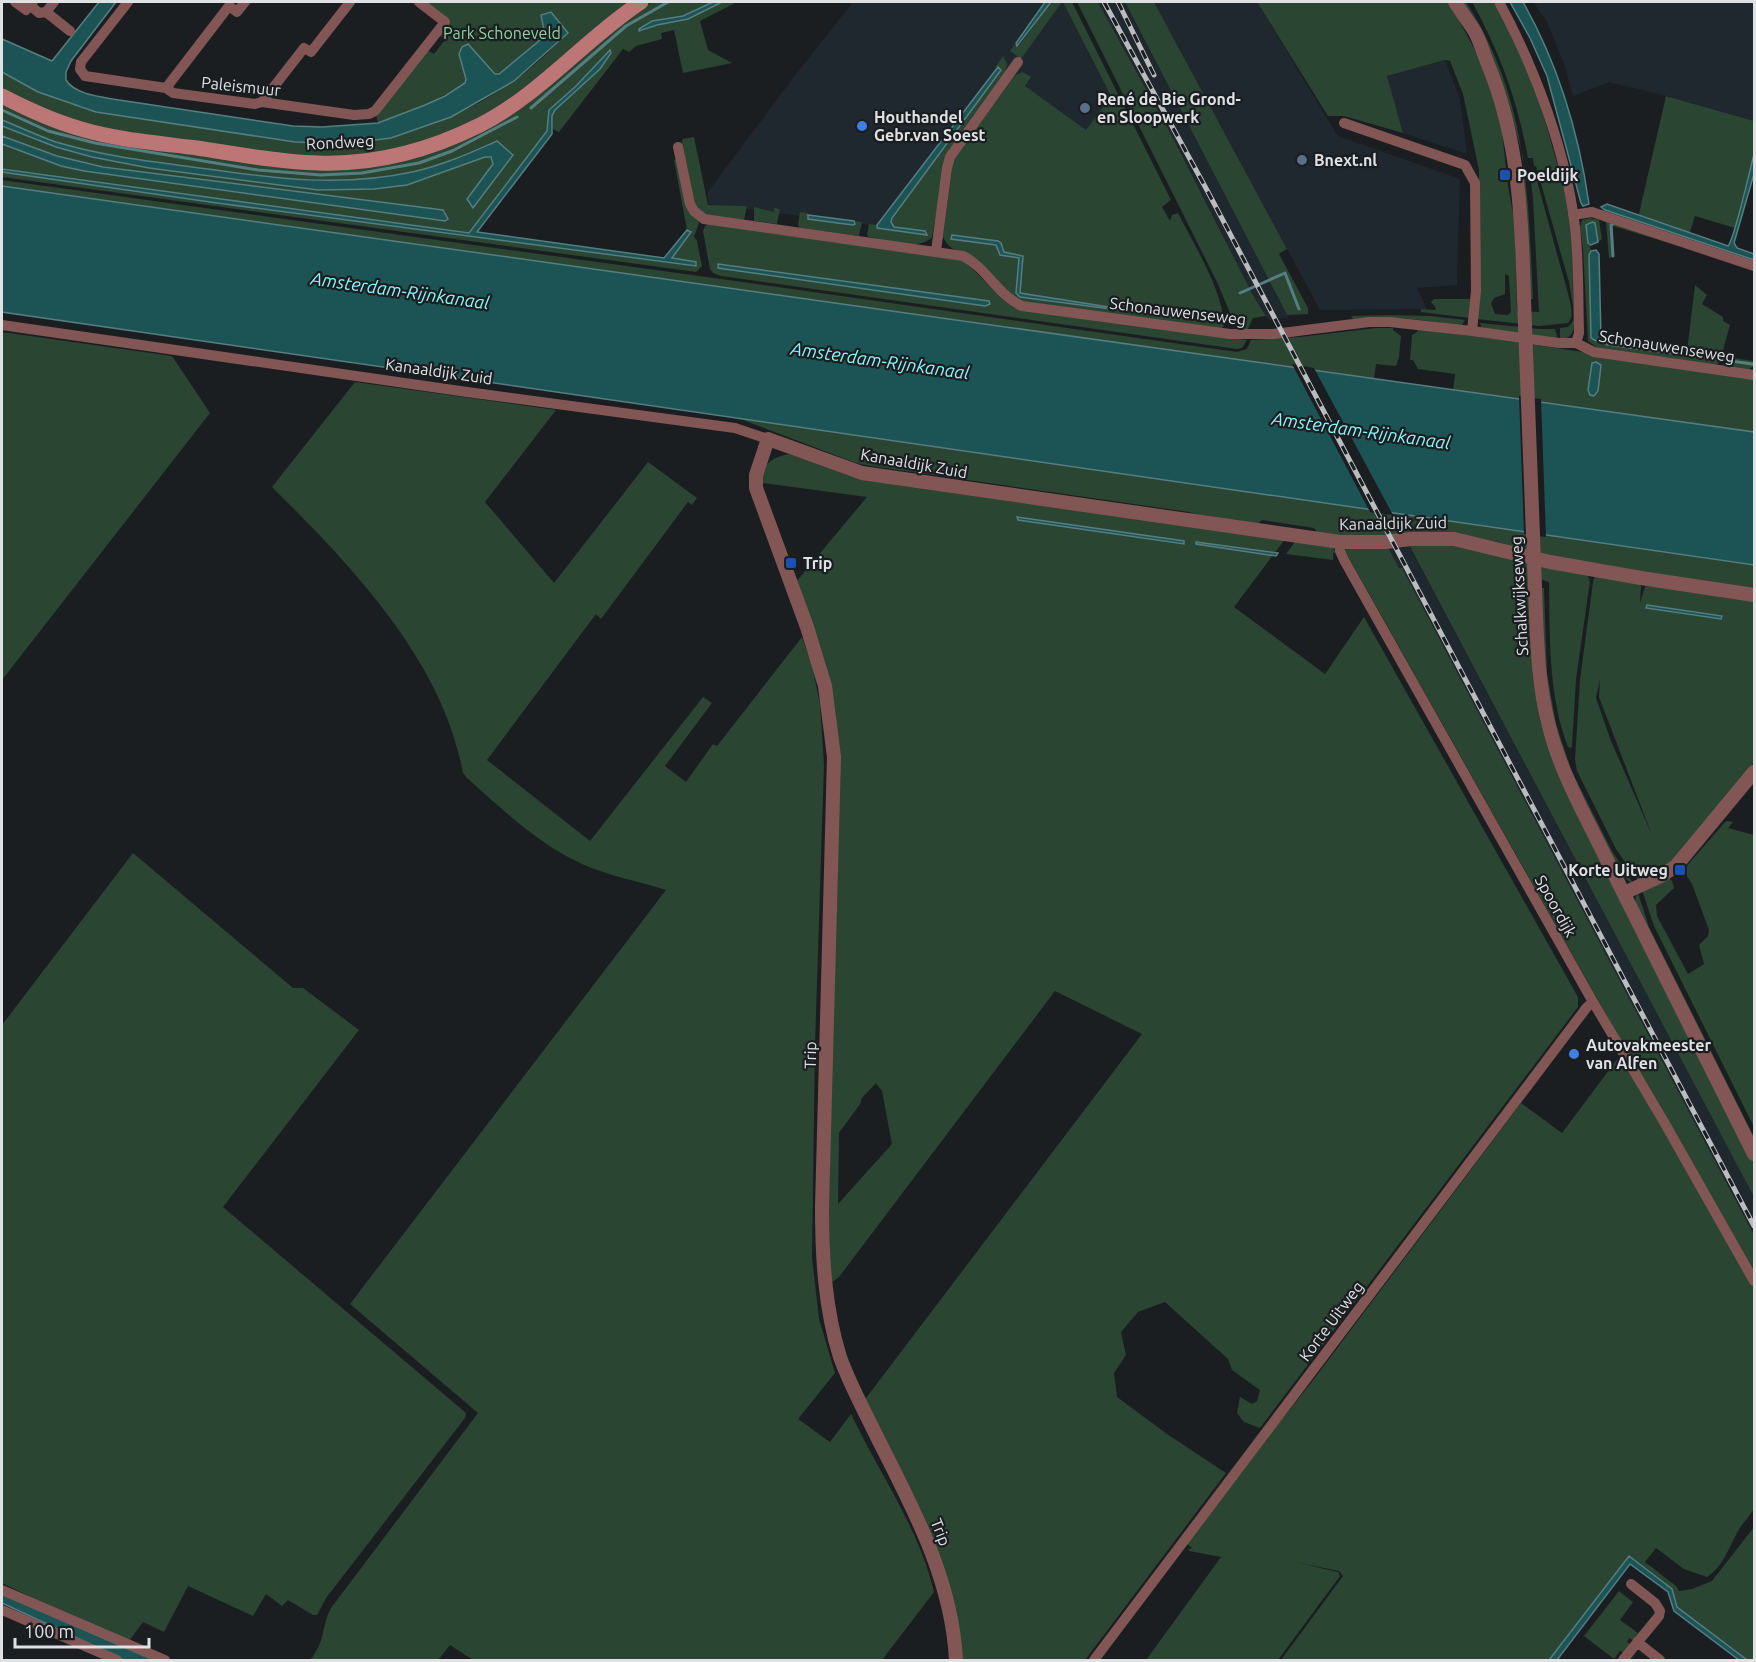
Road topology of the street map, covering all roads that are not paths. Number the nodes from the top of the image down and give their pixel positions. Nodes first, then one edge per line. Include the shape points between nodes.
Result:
1 (15, 2) edge
2 (54, 2) edge
3 (128, 2) edge
4 (245, 2) edge
5 (350, 2) edge
6 (419, 2) edge
7 (642, 2) edge
8 (1455, 2) edge
9 (1498, 2) edge
10 (31, 3) edge
11 (45, 12) junction
12 (70, 32) dead end
13 (1018, 62) dead end
14 (166, 88) junction
15 (2, 96) edge
16 (262, 102) junction
17 (1344, 123) dead end
18 (678, 147) dead end
19 (1574, 215) junction
20 (936, 251) junction
21 (1755, 266) edge
22 (2, 325) edge
23 (1472, 331) junction
24 (1576, 343) junction
25 (1755, 375) edge
26 (768, 439) junction
27 (1340, 542) junction
28 (1755, 595) edge
29 (1755, 772) edge
30 (1624, 893) junction
31 (1593, 1002) junction
32 (1755, 1154) edge
33 (1755, 1281) edge
34 (1631, 1584) dead end
35 (2, 1590) edge
36 (2, 1610) edge
37 (1637, 1642) junction
38 (117, 1660) edge
39 (165, 1660) edge
40 (956, 1660) edge
41 (1094, 1660) edge
42 (1623, 1660) edge
43 (1660, 1660) edge

1 - 10 street via 26,10
2 - 11 street
3 - 14 street, Paleismuur via 81,62 80,69 89,78
4 - 14 street via 237,12 229,6
5 - 16 street via 311,52 304,48
6 - 16 street, Paleismuur via 445,22 372,112 354,115
7 - 15 main road, Rondweg via 501,113 429,147 366,161 282,160 110,136 55,121
8 - 30 street, Schalkwijkseweg, bridge via 1476,34 1504,104 1518,179 1539,674 1553,741 1565,775
9 - 19 street, Schonauwenseweg via 1535,75
10 - 11 street via 39,13
11 - 12 street
13 - 20 street via 950,157
14 - 16 street, Paleismuur via 173,93
17 - 23 street via 1469,168 1475,183 1476,291
18 - 20 street, Schonauwenseweg via 690,204 704,219
19 - 21 street via 1592,212
19 - 24 street, Schonauwenseweg via 1578,265
20 - 23 street, Schonauwenseweg via 971,260 1006,297 1022,306 1230,334 1301,332 1369,322
22 - 26 street, Kanaaldijk Zuid via 735,428
23 - 24 street, Schonauwenseweg
24 - 25 street, Schonauwenseweg via 1594,352
26 - 27 street, Kanaaldijk Zuid via 862,473
26 - 40 street, Trip via 757,469 756,488 825,686 834,757 822,1208 827,1299 840,1357 855,1394 929,1542 948,1607
27 - 28 street, Kanaaldijk Zuid via 1454,539 1560,564
27 - 31 street, Spoordijk via 1344,560
29 - 30 street via 1676,866
30 - 32 street, Schalkwijkseweg
31 - 33 street, Spoordijk
31 - 41 street, Korte Uitweg
34 - 37 street via 1660,1611
35 - 39 street
36 - 38 street
37 - 42 street
37 - 43 street

